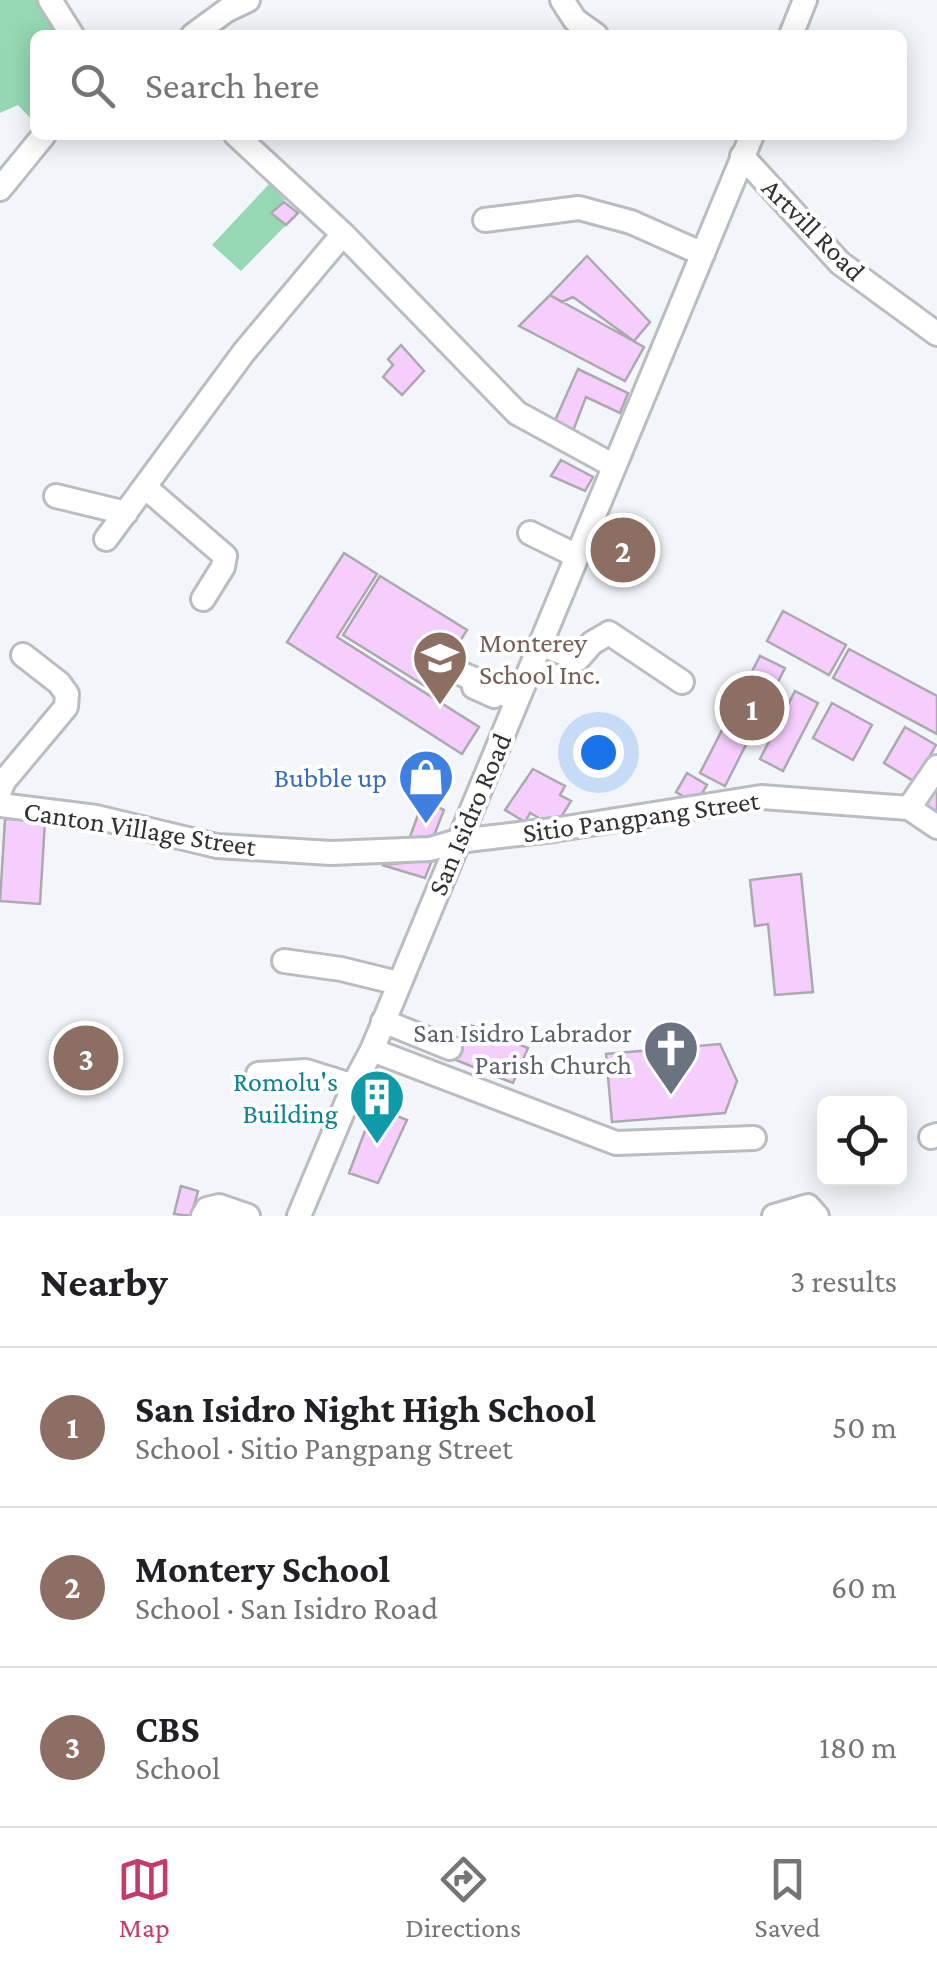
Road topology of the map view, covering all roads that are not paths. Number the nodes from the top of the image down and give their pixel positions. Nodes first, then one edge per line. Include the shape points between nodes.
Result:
1 (50, 0) edge
2 (562, 0) edge
3 (805, 0) edge
4 (232, 3) edge
5 (69, 30) edge
6 (199, 30) edge
7 (589, 30) edge
8 (793, 30) edge
9 (40, 140) edge
10 (241, 140) edge
11 (747, 146) edge
12 (0, 190) edge
13 (486, 220) dead end
14 (343, 234) junction
15 (703, 254) junction
16 (937, 334) edge
17 (614, 466) junction
18 (144, 486) junction
19 (56, 496) dead end
20 (126, 512) junction
21 (530, 533) dead end
22 (106, 538) dead end
23 (577, 556) junction
24 (203, 598) dead end
25 (540, 644) junction
26 (23, 655) dead end
27 (468, 677) dead end
28 (682, 682) dead end
29 (508, 696) junction
30 (937, 767) edge
31 (0, 791) edge
32 (0, 805) edge
33 (909, 808) junction
34 (937, 827) edge
35 (458, 840) junction
36 (284, 961) dead end
37 (398, 983) junction
38 (383, 1021) junction
39 (450, 1048) dead end
40 (372, 1050) junction
41 (258, 1074) dead end
42 (354, 1086) junction
43 (754, 1138) dead end
44 (203, 1216) edge
45 (247, 1216) edge
46 (299, 1216) edge
47 (774, 1216) edge
48 (817, 1216) edge

1 - 5 street
2 - 7 street
3 - 8 street
4 - 6 street
9 - 12 street
10 - 14 street
11 - 15 street, San Isidro Road
11 - 16 street, Artvill Road via 840,263
13 - 15 street via 578,208
14 - 17 street via 517,412
14 - 18 street
15 - 17 street, San Isidro Road
17 - 23 street, San Isidro Road
18 - 20 street
18 - 24 street via 226,556
19 - 20 street
20 - 22 street
21 - 23 street
23 - 25 street, San Isidro Road
25 - 28 street via 578,659 610,633
25 - 29 street, San Isidro Road
26 - 31 street via 59,683 66,707
27 - 29 street via 496,682
29 - 35 street, San Isidro Road
30 - 33 street
32 - 35 street, Canton Village Street via 96,817 217,846 331,853 402,851
33 - 34 street, Sitio Pangpang Street
33 - 35 street, Sitio Pangpang Street via 761,797
35 - 37 street, San Isidro Road
36 - 37 street
37 - 38 street, San Isidro Road
38 - 39 street
38 - 40 street, San Isidro Road
40 - 42 street, San Isidro Road
40 - 43 street via 616,1143
41 - 42 street via 306,1071
42 - 46 street, San Isidro Road
44 - 45 street via 219,1206
47 - 48 street via 808,1206

